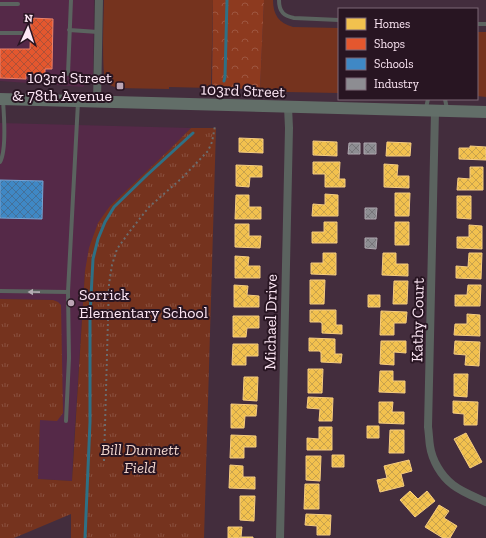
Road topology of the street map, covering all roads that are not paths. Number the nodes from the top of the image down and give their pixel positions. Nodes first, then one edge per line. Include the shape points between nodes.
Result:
1 (71, 0) edge
2 (99, 0) edge
3 (279, 0) edge
4 (0, 4) edge
5 (18, 4) dead end
6 (338, 20) edge
7 (70, 30) junction
8 (98, 32) junction
9 (0, 33) edge
10 (22, 33) dead end
11 (68, 74) dead end
12 (2, 99) edge
13 (444, 100) edge
14 (78, 101) junction
15 (97, 102) junction
16 (288, 107) junction
17 (434, 108) edge
18 (486, 112) edge
19 (2, 136) edge
20 (0, 162) edge
21 (0, 291) edge
22 (68, 292) junction
23 (66, 421) dead end
24 (486, 502) edge
25 (280, 538) edge

1 - 7 lane
2 - 8 street
3 - 6 lane via 283,14 288,17
4 - 5 lane
7 - 8 lane
7 - 11 lane
8 - 15 street
9 - 10 lane
12 - 14 street, 103rd Street
12 - 19 lane
13 - 17 lane
14 - 15 street, 103rd Street
14 - 22 lane
15 - 16 street, 103rd Street
16 - 17 street, 103rd Street
16 - 25 street, Michael Drive
17 - 18 street, 103rd Street
17 - 24 street, Kathy Court via 428,419 430,446 442,474 453,485
19 - 20 lane via 4,149
22 -> 21 lane
22 - 23 lane via 69,358

